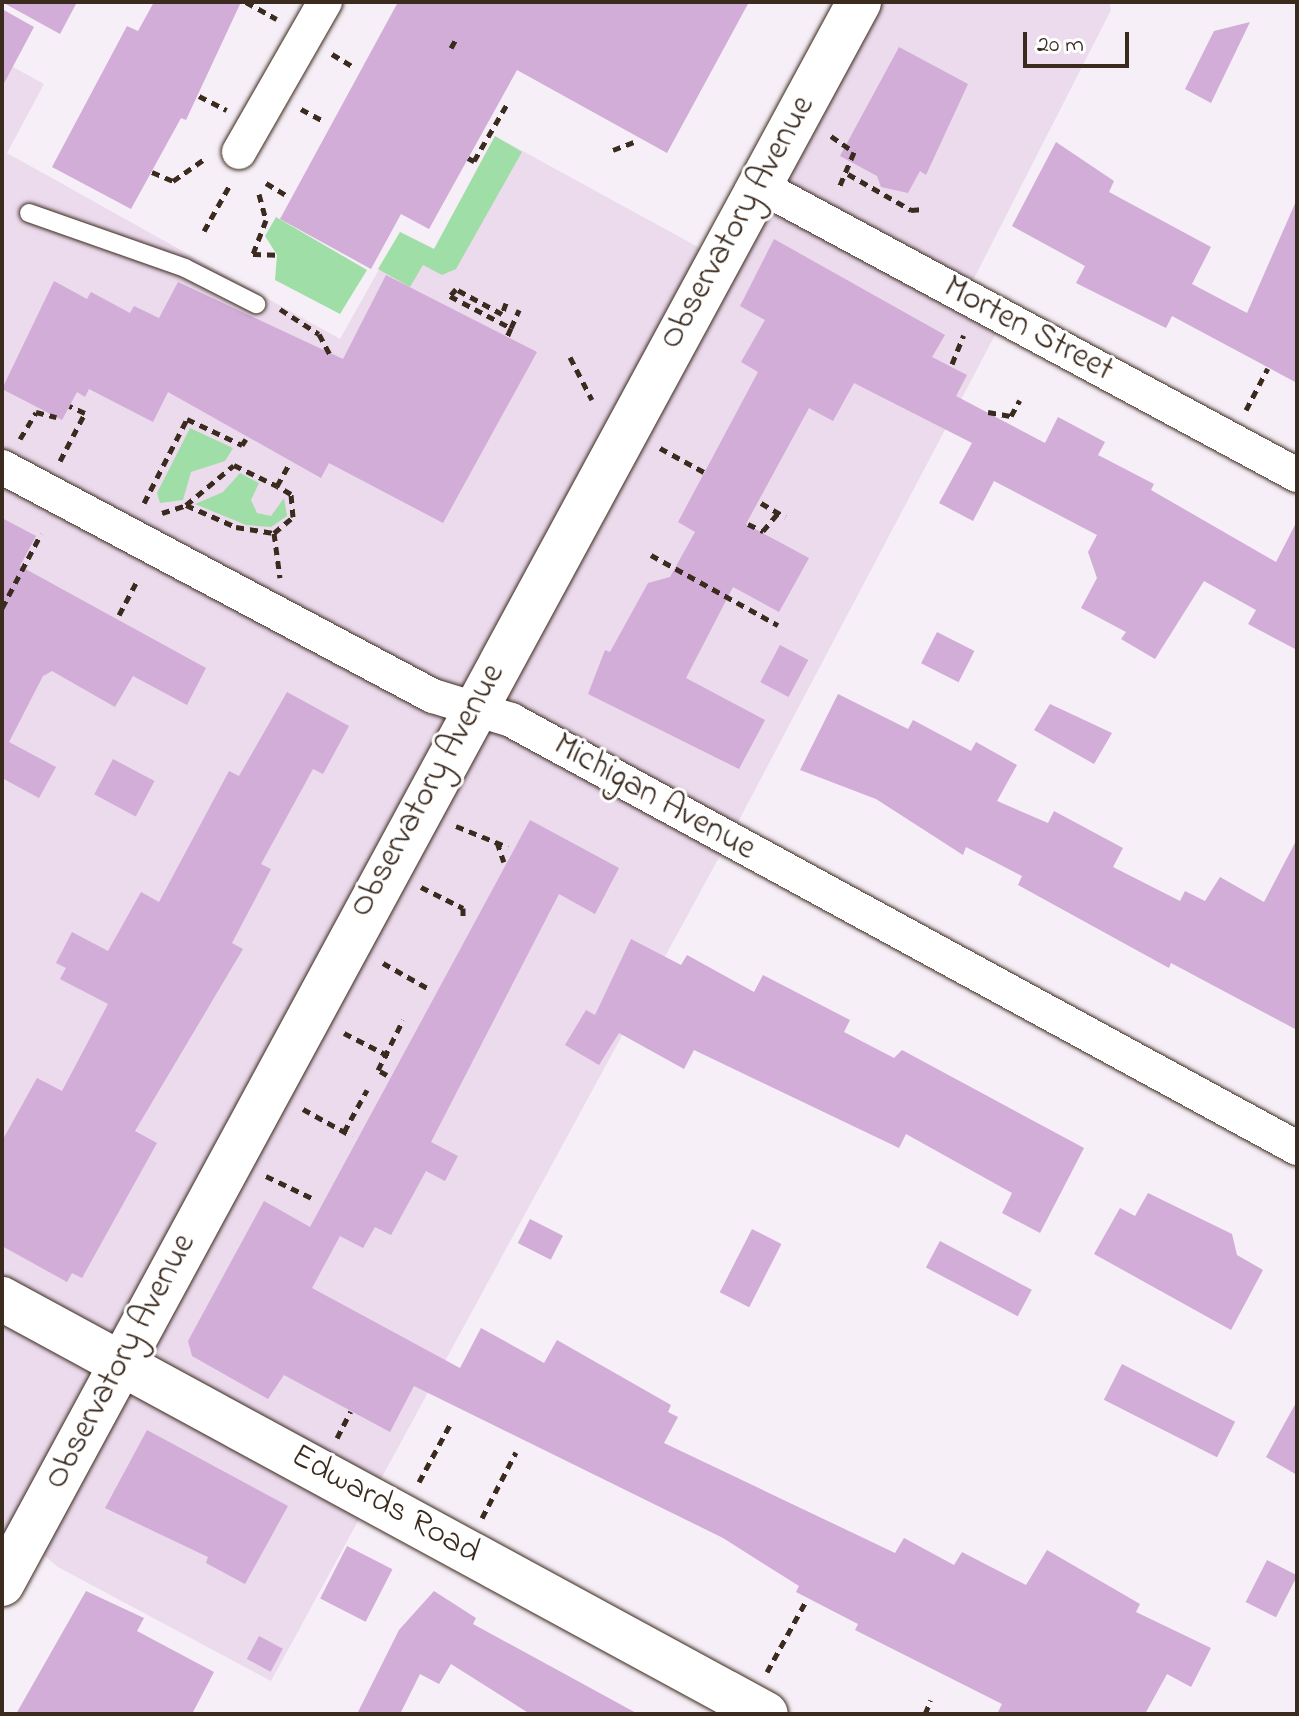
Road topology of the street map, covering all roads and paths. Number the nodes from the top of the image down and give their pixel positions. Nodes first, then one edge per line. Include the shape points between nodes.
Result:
1 (325, 2) edge
2 (859, 2) edge
3 (457, 37) dead end
4 (451, 48) dead end
5 (327, 51) dead end
6 (355, 68) dead end
7 (507, 104) dead end
8 (297, 107) dead end
9 (324, 121) dead end
10 (829, 135) dead end
11 (634, 142) dead end
12 (613, 150) dead end
13 (239, 152) joint
14 (468, 158) dead end
15 (205, 159) dead end
16 (152, 172) dead end
17 (848, 174) junction
18 (266, 183) dead end
19 (760, 186) junction
20 (259, 194) dead end
21 (836, 194) dead end
22 (286, 195) dead end
23 (924, 209) dead end
24 (29, 213) dead end
25 (204, 231) dead end
26 (277, 255) dead end
27 (506, 303) dead end
28 (256, 304) joint
29 (519, 310) dead end
30 (511, 328) junction
31 (966, 331) dead end
32 (507, 337) dead end
33 (330, 355) dead end
34 (570, 357) dead end
35 (952, 364) dead end
36 (1268, 368) dead end
37 (592, 400) dead end
38 (1020, 400) dead end
39 (69, 406) dead end
40 (988, 412) dead end
41 (56, 417) dead end
42 (246, 439) dead end
43 (1235, 442) junction
44 (659, 447) dead end
45 (10, 455) edge
46 (290, 463) dead end
47 (59, 464) dead end
48 (704, 472) dead end
49 (1297, 475) edge
50 (277, 486) junction
51 (761, 503) dead end
52 (186, 505) junction
53 (142, 508) dead end
54 (778, 513) junction
55 (158, 516) dead end
56 (785, 517) dead end
57 (748, 524) dead end
58 (274, 533) junction
59 (41, 534) dead end
60 (651, 555) dead end
61 (138, 580) dead end
62 (279, 580) dead end
63 (2, 608) edge
64 (119, 615) dead end
65 (778, 625) dead end
66 (471, 708) junction
67 (455, 826) dead end
68 (497, 842) junction
69 (508, 847) dead end
70 (504, 862) dead end
71 (420, 887) dead end
72 (463, 918) dead end
73 (379, 960) dead end
74 (431, 990) dead end
75 (403, 1020) dead end
76 (340, 1031) dead end
77 (386, 1054) junction
78 (387, 1075) dead end
79 (367, 1090) dead end
80 (298, 1106) dead end
81 (344, 1132) junction
82 (352, 1136) dead end
83 (1297, 1148) edge
84 (262, 1174) dead end
85 (314, 1199) dead end
86 (2, 1299) edge
87 (121, 1360) junction
88 (351, 1411) dead end
89 (452, 1421) dead end
90 (333, 1446) dead end
91 (516, 1452) dead end
92 (415, 1490) dead end
93 (478, 1524) dead end
94 (2, 1584) edge
95 (805, 1603) dead end
96 (766, 1695) edge
97 (931, 1700) dead end
98 (925, 1714) edge

1 - 13 street
2 - 19 main road, Observatory Avenue
3 - 4 path
5 - 6 path
7 - 14 path via 474,161
8 - 9 path
10 - 17 path via 854,152
11 - 12 path
13 - 25 path via 232,181
15 - 16 path via 173,181
17 - 21 path
17 - 23 path via 911,210
18 - 22 path
19 - 43 street, Morten Street
19 - 66 main road, Observatory Avenue
20 - 26 path via 266,220 253,254
24 - 28 lane via 185,268
27 - 30 path via 502,314 456,289 450,296
28 - 33 path via 262,299 319,334
29 - 30 path
30 - 32 path
31 - 35 path
34 - 37 path
36 - 43 path
38 - 40 path via 1011,416
39 - 47 path via 85,413
41 - 45 path via 36,412
42 - 53 path via 242,445 187,419
43 - 49 street, Morten Street
44 - 48 path
45 - 66 street, Michigan Avenue via 433,696
46 - 50 path
50 - 52 path via 234,465
50 - 58 path via 291,494 293,517
51 - 54 path
52 - 55 path
52 - 58 path via 236,527
54 - 56 path
54 - 57 path via 763,531
58 - 62 path
59 - 63 path
60 - 65 path
61 - 64 path
66 - 83 street, Michigan Avenue via 511,720
66 - 87 main road, Observatory Avenue
67 - 68 path
68 - 69 path
68 - 70 path
71 - 72 path via 463,908
73 - 74 path
75 - 77 path
76 - 77 path
77 - 78 path via 378,1070
79 - 81 path
80 - 81 path
81 - 82 path
84 - 85 path
86 - 87 main road, Edwards Road
87 - 94 main road, Observatory Avenue
87 - 96 main road, Edwards Road
88 - 90 path
89 - 92 path
91 - 93 path
95 - 96 path
97 - 98 path

